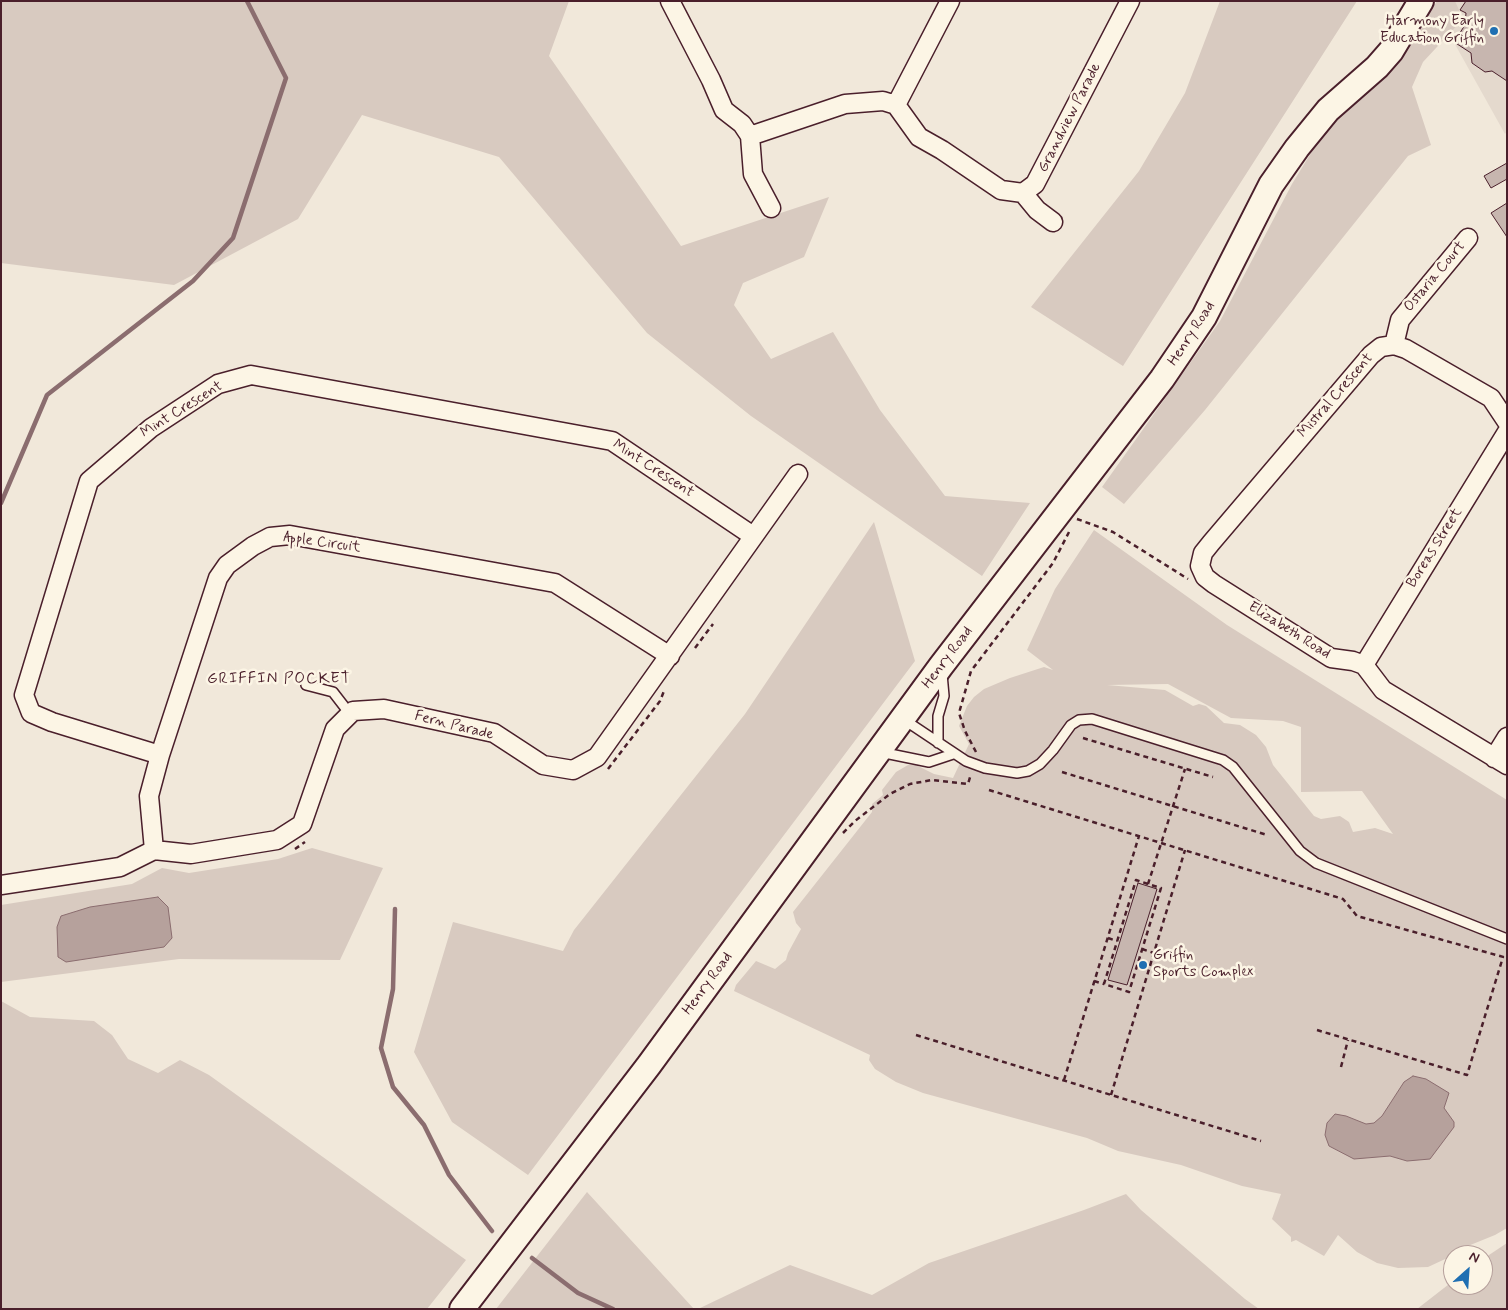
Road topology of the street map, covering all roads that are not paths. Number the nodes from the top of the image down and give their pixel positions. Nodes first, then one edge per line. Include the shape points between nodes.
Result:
1 (670, 1) edge
2 (950, 1) edge
3 (1130, 1) edge
4 (1421, 1) edge
5 (896, 105) junction
6 (750, 136) junction
7 (1023, 193) junction
8 (770, 208) dead end
9 (1053, 222) dead end
10 (1468, 238) dead end
11 (1394, 346) junction
12 (1507, 422) edge
13 (1507, 432) edge
14 (798, 474) dead end
15 (754, 536) junction
16 (1201, 570) joint
17 (670, 656) junction
18 (1364, 665) junction
19 (941, 666) junction
20 (306, 685) dead end
21 (350, 714) junction
22 (903, 719) junction
23 (1507, 737) edge
24 (938, 743) junction
25 (879, 752) junction
26 (953, 754) junction
27 (160, 755) junction
28 (1500, 762) edge
29 (154, 850) junction
30 (1, 885) edge
31 (1507, 939) edge
32 (462, 1309) edge

1 - 6 street via 712,80 724,110 742,124
2 - 5 street
3 - 7 street, Grandview Parade via 1035,184
4 - 19 main road, Henry Road via 1391,51 1328,110 1297,148 1272,185 1218,292 1184,349
5 - 6 street via 883,100 846,104
5 - 7 street via 919,137 1001,190
6 - 8 street via 753,174
7 - 9 street
10 - 11 street, Ostaria Court via 1400,320
11 - 12 street via 1406,349 1491,398
11 - 16 street, Mistral Crescent via 1381,347 1370,355 1206,548 1201,558
13 - 18 street, Boreas Street
14 - 15 street, Fern Parade
15 - 17 street, Fern Parade
15 - 27 street, Mint Crescent via 612,441 251,375 218,384 151,428 89,481 24,695 31,713
16 - 18 street, Elizabeth Road via 1214,584 1330,658
17 - 21 street, Fern Parade via 597,757 573,770 543,765 494,733 384,709 353,711
17 - 27 street, Apple Circuit via 555,583 290,535 270,537 227,565 218,578
18 - 28 street via 1383,690
19 - 22 main road, Henry Road
19 - 24 lane via 944,696 938,716
20 - 21 lane via 334,692
21 - 29 street via 335,729 302,824 278,840 191,854
22 - 24 lane
22 - 25 main road, Henry Road
23 - 28 street
24 - 26 lane
25 - 26 lane via 928,762
25 - 32 main road, Henry Road via 648,1065
26 - 31 lane via 975,765 1016,773 1028,771 1053,750 1070,725 1092,719 1223,760 1233,767 1300,852 1316,863
27 - 29 street, Apple Circuit via 150,796
29 - 30 street via 120,867

